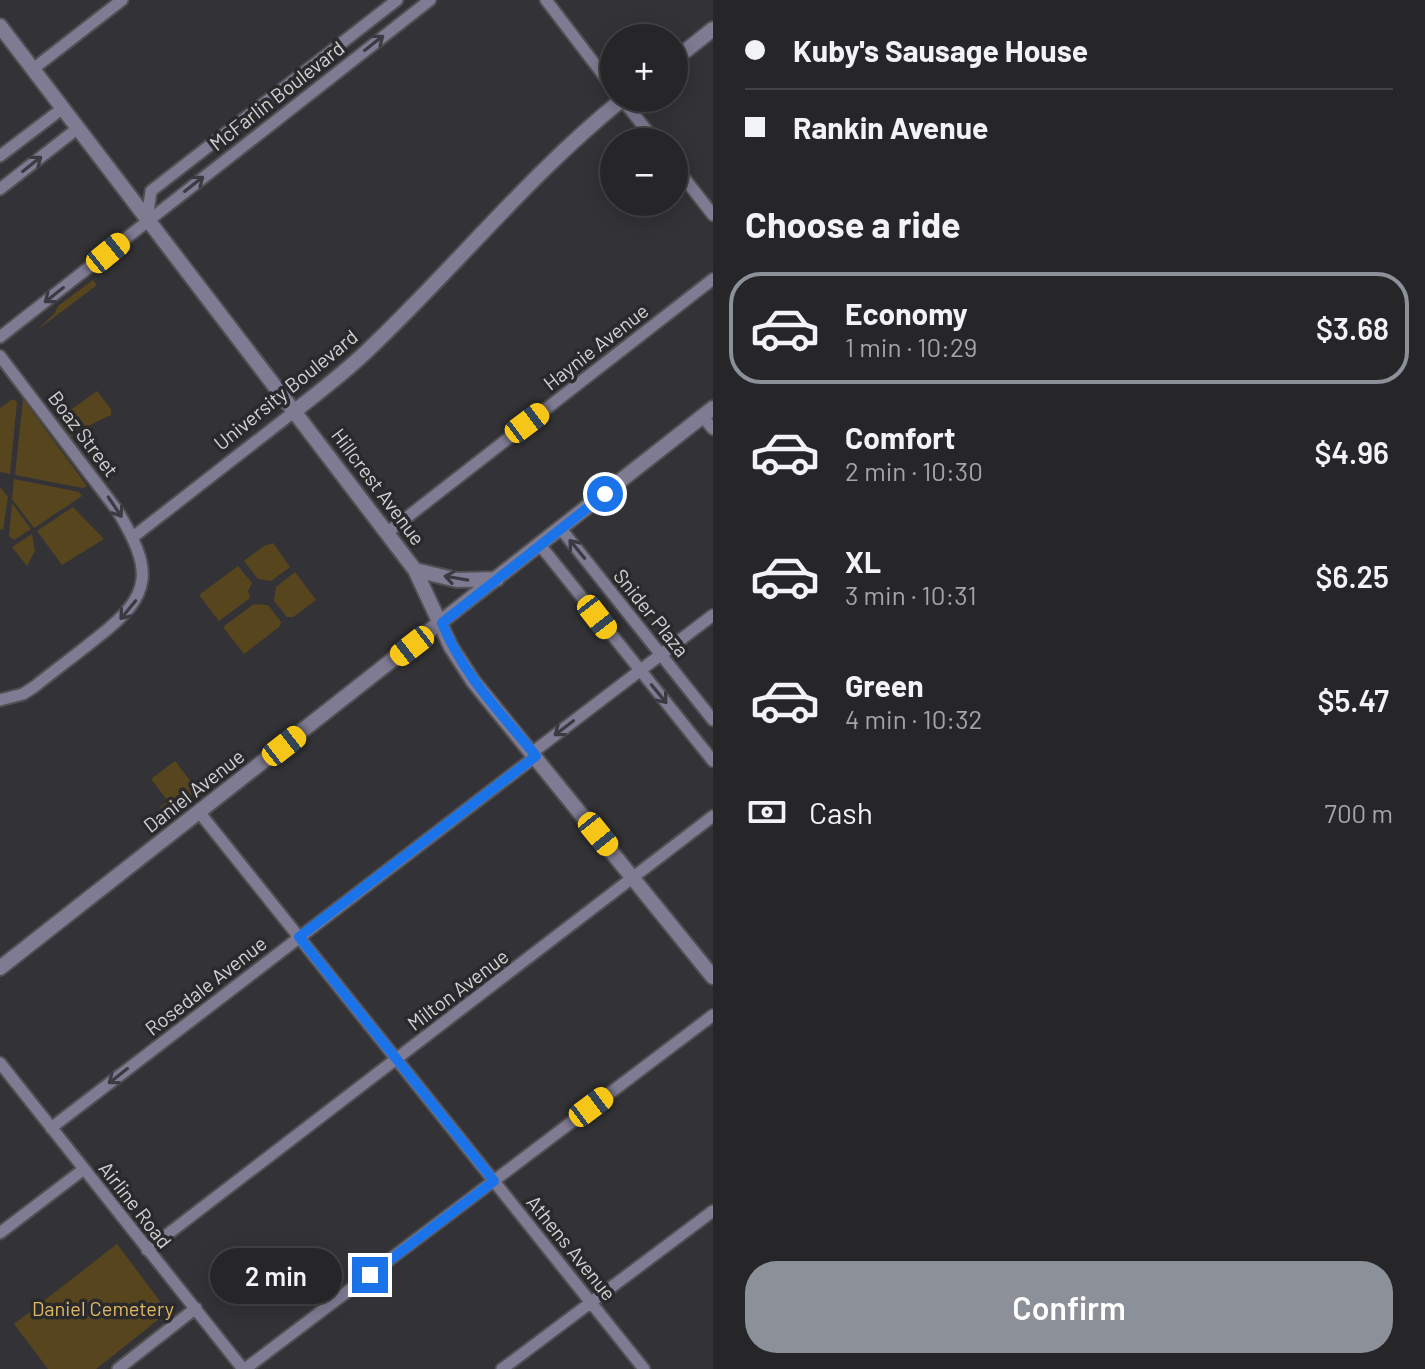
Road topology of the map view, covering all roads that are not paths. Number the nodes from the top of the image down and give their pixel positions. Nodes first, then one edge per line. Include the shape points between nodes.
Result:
1 (122, 0) edge
2 (397, 0) edge
3 (430, 0) edge
4 (546, 0) edge
5 (0, 26) edge
6 (713, 29) edge
7 (688, 49) edge
8 (33, 69) junction
9 (600, 70) edge
10 (63, 108) junction
11 (603, 112) edge
12 (633, 112) edge
13 (78, 128) junction
14 (645, 128) edge
15 (0, 156) edge
16 (688, 183) edge
17 (0, 189) edge
18 (713, 215) edge
19 (147, 220) junction
20 (713, 279) edge
21 (0, 337) edge
22 (0, 356) edge
23 (295, 411) junction
24 (708, 412) edge
25 (713, 429) edge
26 (561, 529) junction
27 (388, 532) junction
28 (133, 537) junction
29 (540, 545) junction
30 (415, 570) junction
31 (498, 579) junction
32 (713, 615) edge
33 (442, 623) junction
34 (662, 654) junction
35 (639, 670) junction
36 (0, 700) edge
37 (713, 720) edge
38 (534, 754) junction
39 (713, 761) edge
40 (199, 812) junction
41 (713, 816) edge
42 (634, 878) junction
43 (299, 937) junction
44 (0, 968) edge
45 (713, 977) edge
46 (713, 1015) edge
47 (397, 1059) junction
48 (0, 1063) edge
49 (51, 1128) junction
50 (84, 1169) junction
51 (494, 1181) junction
52 (713, 1211) edge
53 (0, 1233) edge
54 (147, 1250) junction
55 (591, 1302) junction
56 (196, 1308) junction
57 (118, 1369) edge
58 (244, 1369) edge
59 (502, 1369) edge
60 (644, 1369) edge

1 - 8 street
2 - 19 street, McFarlin Boulevard via 151,191
19 -> 3 street, McFarlin Boulevard
4 - 9 street
5 - 8 street, Hillcrest Avenue
6 - 7 street
8 - 10 street, Hillcrest Avenue
10 - 13 street, Hillcrest Avenue
10 - 15 street
11 - 23 street, University Boulevard via 366,353
12 - 14 street
17 -> 13 street
13 - 19 street, Hillcrest Avenue
16 - 18 street
19 -> 21 street, McFarlin Boulevard
19 - 23 street, Hillcrest Avenue
20 - 27 street, Haynie Avenue
22 -> 28 street, Boaz Street
23 - 27 street, Hillcrest Avenue
23 - 28 street, University Boulevard
24 - 25 street
24 - 26 street, Daniel Avenue
26 - 29 street, Daniel Avenue
34 -> 26 street, Snider Plaza
27 - 30 street, Hillcrest Avenue
28 -> 36 street via 142,570 138,599 131,609 34,687
29 - 31 street, Daniel Avenue
29 - 35 street
31 -> 30 street via 457,580
30 - 33 street, Hillcrest Avenue
31 - 33 street, Daniel Avenue
32 - 34 street, Rosedale Avenue
33 - 38 street, Hillcrest Avenue via 473,681
33 - 40 street, Daniel Avenue
34 - 35 street, Rosedale Avenue
34 - 37 street, Snider Plaza
35 -> 38 street, Rosedale Avenue
35 -> 39 street
38 - 42 street, Hillcrest Avenue
38 - 43 street, Rosedale Avenue
40 - 43 street, Athens Avenue
40 - 44 street, Daniel Avenue
41 - 42 street, Milton Avenue
42 - 45 street, Hillcrest Avenue
42 - 47 street, Milton Avenue
43 - 47 street, Athens Avenue
43 -> 49 street, Rosedale Avenue
46 - 51 street
47 - 51 street, Athens Avenue
47 - 54 street, Milton Avenue
48 - 49 street, Airline Road
49 - 50 street, Airline Road
50 - 53 street
50 - 54 street, Airline Road
51 - 55 street, Athens Avenue
51 - 58 street
52 - 55 street
54 - 56 street, Airline Road
55 - 59 street
55 - 60 street, Athens Avenue
56 - 57 street
56 - 58 street, Airline Road

